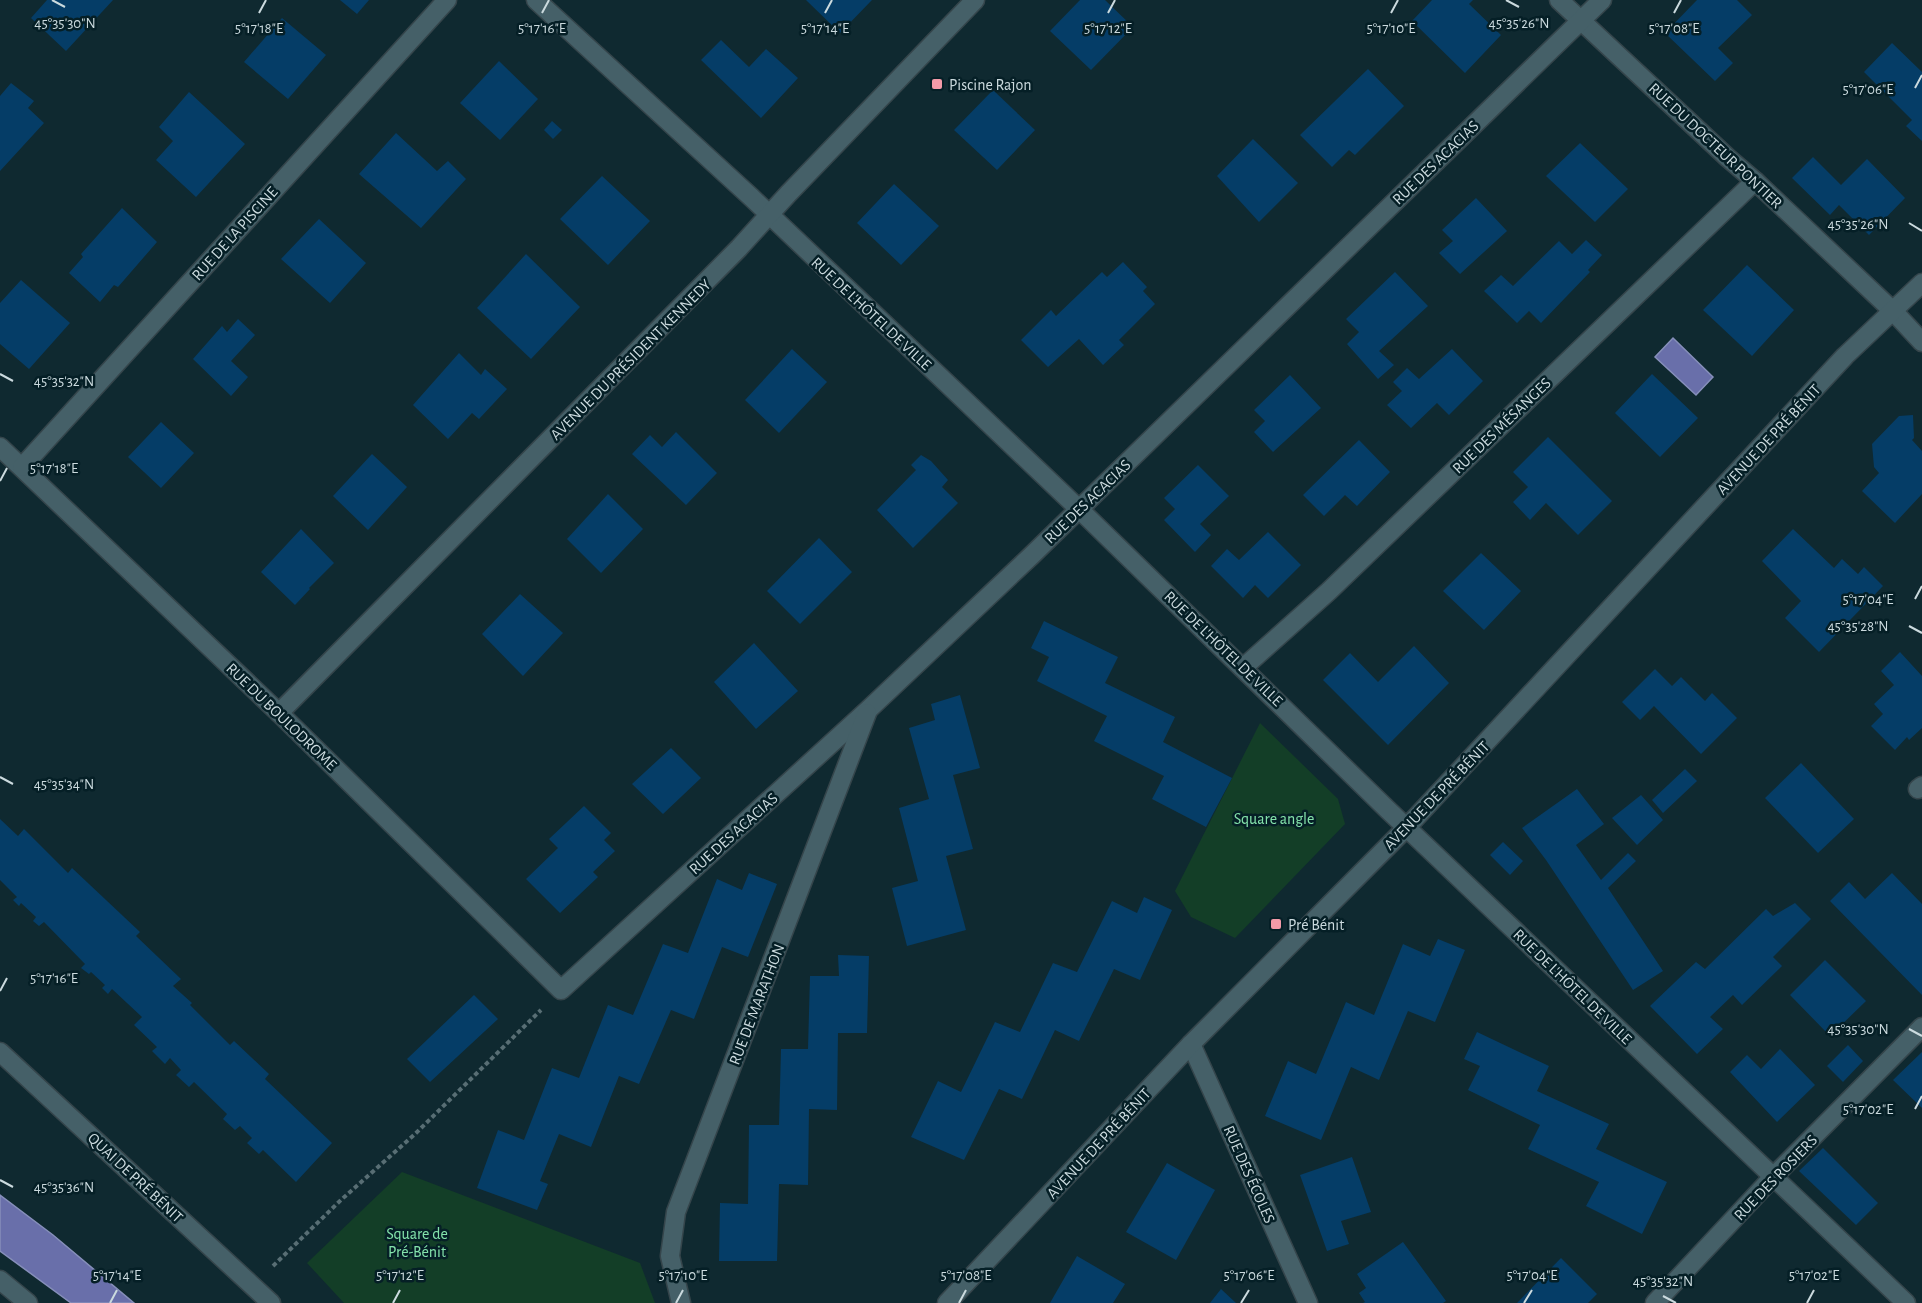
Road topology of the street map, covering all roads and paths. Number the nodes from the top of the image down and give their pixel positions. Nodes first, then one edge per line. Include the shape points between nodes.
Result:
1 (447, 0) edge
2 (536, 0) edge
3 (975, 0) edge
4 (1559, 0) edge
5 (1602, 0) edge
6 (1581, 20) junction
7 (1755, 180) junction
8 (769, 215) junction
9 (1922, 284) edge
10 (1894, 312) junction
11 (1922, 342) edge
12 (0, 447) edge
13 (22, 467) junction
14 (1079, 509) junction
15 (1244, 667) junction
16 (869, 709) junction
17 (279, 713) junction
18 (1407, 828) junction
19 (561, 990) junction
20 (1922, 1027) edge
21 (1191, 1044) junction
22 (0, 1052) edge
23 (1774, 1176) junction
24 (0, 1281) edge
25 (253, 1285) junction
26 (28, 1303) edge
27 (271, 1303) edge
28 (681, 1303) edge
29 (947, 1303) edge
30 (1308, 1303) edge
31 (1655, 1303) edge
32 (1906, 1303) edge

1 - 13 street, RUE DE LA PISCINE
2 - 8 street, RUE DE L'HÔTEL DE VILLE
3 - 8 street, AVENUE DU PRÉSIDENT KENNEDY
4 - 6 street, RUE DU DOCTEUR PONTIER
5 - 6 street, RUE DES ACACIAS
6 - 7 street, RUE DU DOCTEUR PONTIER
6 - 14 street, RUE DES ACACIAS
7 - 10 street, RUE DU DOCTEUR PONTIER
7 - 15 street, RUE DES MÉSANGES via 1329,591
8 - 14 street, RUE DE L'HÔTEL DE VILLE
8 - 17 street, AVENUE DU PRÉSIDENT KENNEDY
9 - 10 street, AVENUE DE PRÉ BÉNIT
10 - 11 street, RUE DU DOCTEUR PONTIER
10 - 18 street, AVENUE DE PRÉ BÉNIT via 1845,356
12 - 13 street, RUE DU BOULODROME
13 - 17 street, RUE DU BOULODROME
14 - 15 street, RUE DE L'HÔTEL DE VILLE
14 - 16 street, RUE DES ACACIAS
15 - 18 street, RUE DE L'HÔTEL DE VILLE
16 - 19 street, RUE DES ACACIAS
16 - 28 street, RUE DE MARATHON via 676,1212 670,1256
17 - 19 street, RUE DU BOULODROME
18 - 21 street, AVENUE DE PRÉ BÉNIT
18 - 23 street, RUE DE L'HÔTEL DE VILLE
19 - 25 path via 414,1136
20 - 23 street, RUE DES ROSIERS
21 - 29 street, AVENUE DE PRÉ BÉNIT
21 - 30 street, RUE DES ÉCOLES
22 - 25 street, QUAI DE PRÉ BÉNIT
23 - 31 street, RUE DES ROSIERS
23 - 32 street, RUE DE L'HÔTEL DE VILLE
24 - 26 street
25 - 27 street, QUAI DE PRÉ BÉNIT

